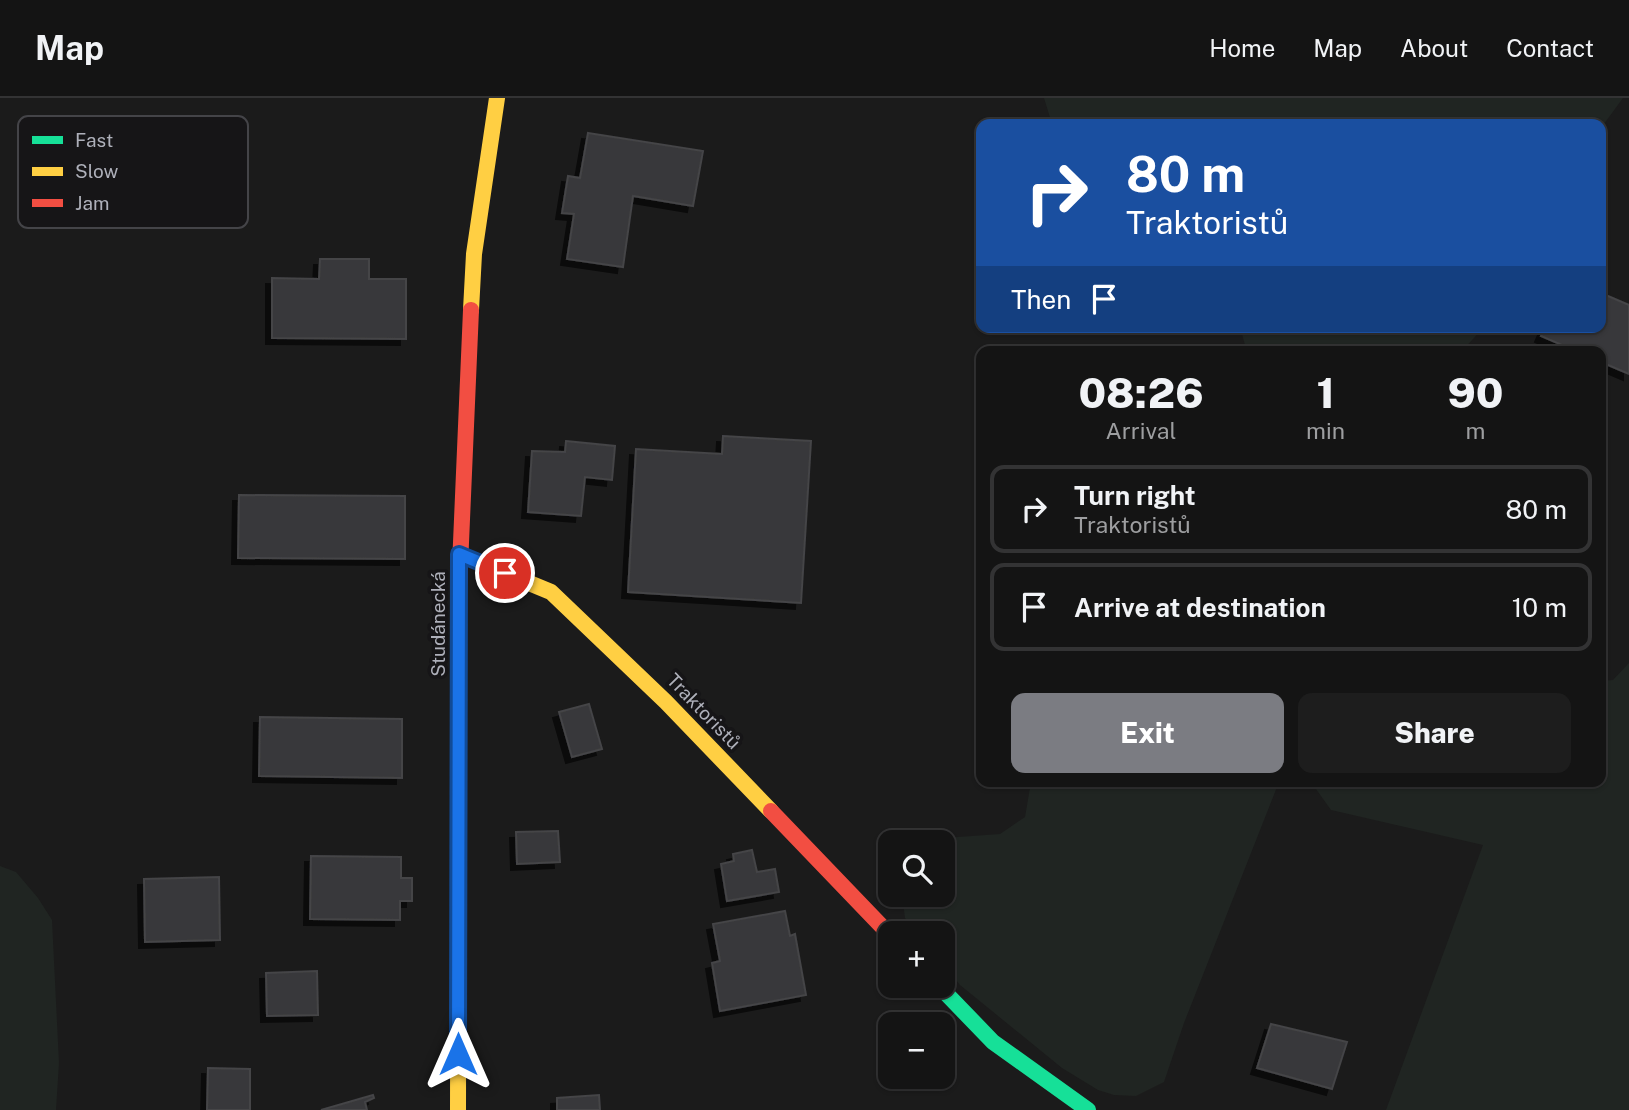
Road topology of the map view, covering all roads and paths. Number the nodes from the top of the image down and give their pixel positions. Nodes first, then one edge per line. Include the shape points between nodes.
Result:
1 (496, 98) edge
2 (459, 554) junction
3 (878, 922) edge
4 (951, 998) edge
5 (458, 1110) edge
6 (1088, 1110) edge

1 - 2 street, Studánecká via 474,254
2 - 3 street, Traktoristů via 551,592 666,702
2 - 5 street, Studánecká
4 - 6 street via 993,1042

